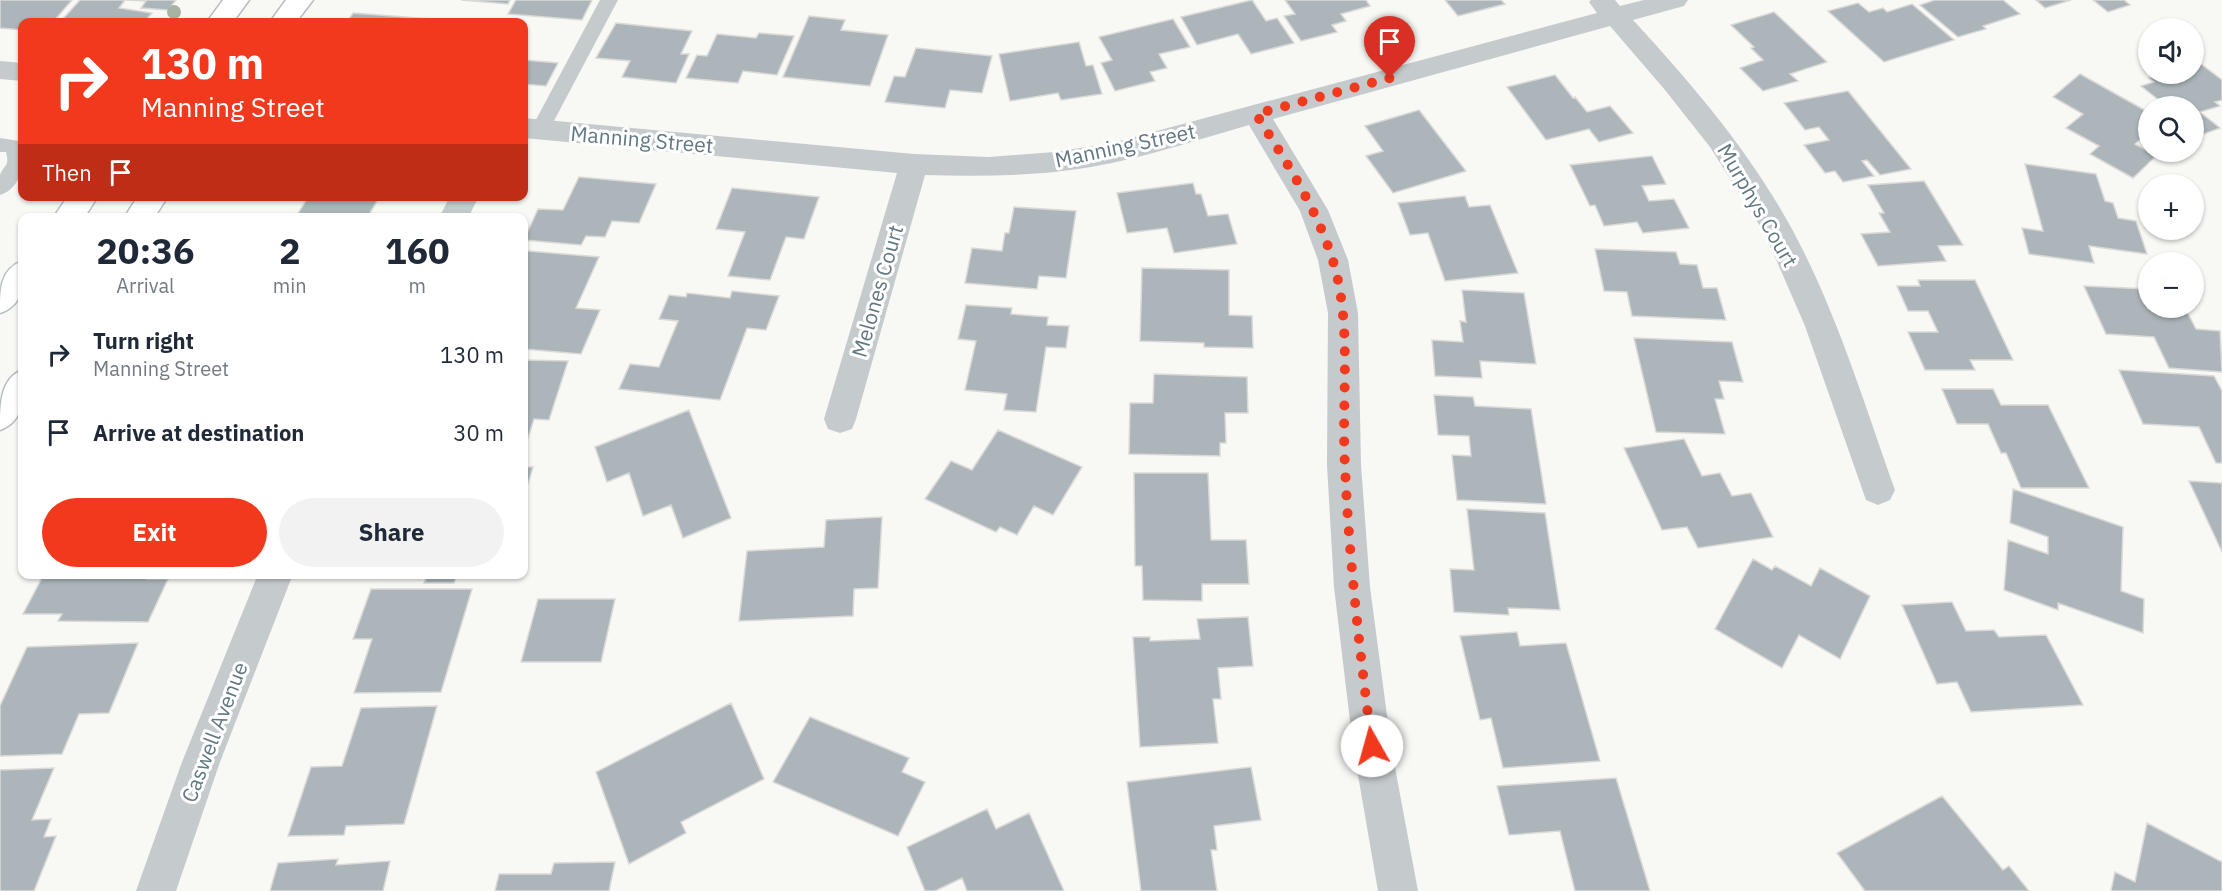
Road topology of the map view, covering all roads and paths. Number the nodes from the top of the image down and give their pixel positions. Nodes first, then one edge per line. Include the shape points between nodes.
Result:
1 (236, 0) edge
2 (300, 0) edge
3 (609, 0) edge
4 (1675, 0) edge
5 (1608, 8) edge
6 (223, 18) edge
7 (286, 18) edge
8 (0, 70) edge
9 (18, 72) edge
10 (1256, 114) junction
11 (532, 129) edge
12 (0, 145) edge
13 (18, 155) edge
14 (18, 162) edge
15 (914, 164) junction
16 (0, 188) edge
17 (80, 201) edge
18 (71, 213) edge
19 (18, 278) edge
20 (1, 298) edge
21 (18, 389) edge
22 (0, 416) edge
23 (840, 419) dead end
24 (1878, 490) dead end
25 (274, 579) edge
26 (156, 891) edge
27 (1398, 891) edge

1 - 6 main road
2 - 7 main road
3 - 11 lane
4 - 5 street, Manning Street
5 - 10 street, Manning Street
5 - 24 street, Murphys Court via 1707,120 1779,232 1808,296
8 - 9 street
10 - 15 street, Manning Street via 1112,153 1055,162 989,167
10 - 27 street via 1314,210 1333,260 1343,314 1344,465 1352,587 1372,746
11 - 15 street, Manning Street
12 - 13 lane via 12,146
14 - 16 lane
15 - 23 street, Melones Court
17 - 18 main road
19 - 20 main road
21 - 22 main road
25 - 26 street, Caswell Avenue via 201,762

